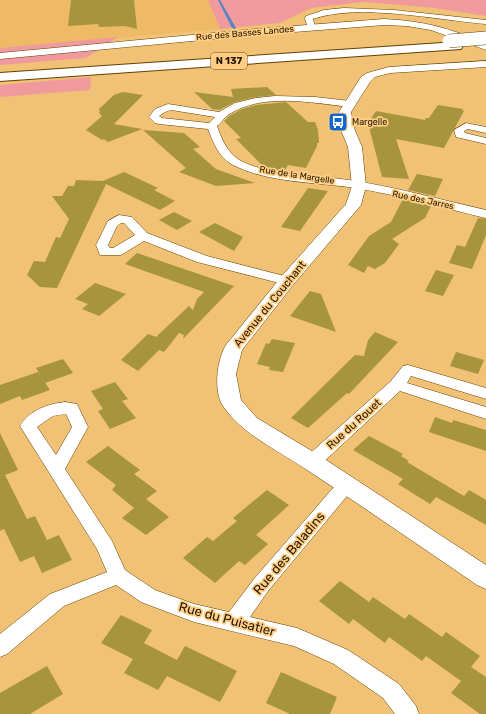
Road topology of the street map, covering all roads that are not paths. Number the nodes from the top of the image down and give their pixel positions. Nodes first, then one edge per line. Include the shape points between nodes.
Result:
1 (486, 22) edge
2 (311, 27) junction
3 (486, 38) edge
4 (453, 43) junction
5 (486, 46) edge
6 (0, 56) edge
7 (486, 64) edge
8 (0, 70) edge
9 (0, 77) edge
10 (350, 104) junction
11 (220, 115) junction
12 (212, 126) junction
13 (486, 130) edge
14 (486, 142) edge
15 (360, 186) junction
16 (486, 214) edge
17 (143, 236) dead end
18 (287, 281) junction
19 (397, 385) junction
20 (486, 394) edge
21 (486, 413) edge
22 (312, 462) junction
23 (56, 469) dead end
24 (346, 485) junction
25 (118, 576) junction
26 (486, 578) edge
27 (234, 622) junction
28 (0, 647) edge
29 (408, 714) edge

1 - 2 street via 405,10 351,8 314,14 309,18
2 - 5 street via 370,22 407,23 446,31
2 - 6 street, Rue des Basses Landes via 313,31 298,35 233,34
3 - 4 highway, N 137, bridge
4 - 5 highway, N 137
4 - 8 highway, N 137
4 - 9 highway, N 137
7 - 10 street, Avenue du Couchant via 379,72 365,80
10 - 11 street via 296,98 273,99 231,108
10 - 15 street, Avenue du Couchant via 346,112 347,128 355,146
11 - 12 street
11 - 12 street via 171,107 156,112 154,117 159,121
12 - 15 street, Rue de la Margelle via 224,152 236,162 267,172
13 - 14 street via 466,126 459,130 460,135
15 - 16 street, Rue des Jarres
15 - 18 street, Avenue du Couchant via 353,205
17 - 18 street via 202,259
18 - 22 street, Avenue du Couchant via 233,349 226,374 231,402 250,423
19 - 20 street, Rue du Rouet via 408,370
19 - 21 street
19 - 22 street, Rue du Rouet
22 - 24 street, Avenue du Couchant
23 - 25 street via 105,546
24 - 26 street, Avenue du Couchant
24 - 27 street, Rue des Baladins via 261,585
25 - 27 street, Rue du Puisatier via 148,596 194,613
25 - 28 street via 57,600
27 - 29 street, Rue du Puisatier via 297,637 341,657 391,691

